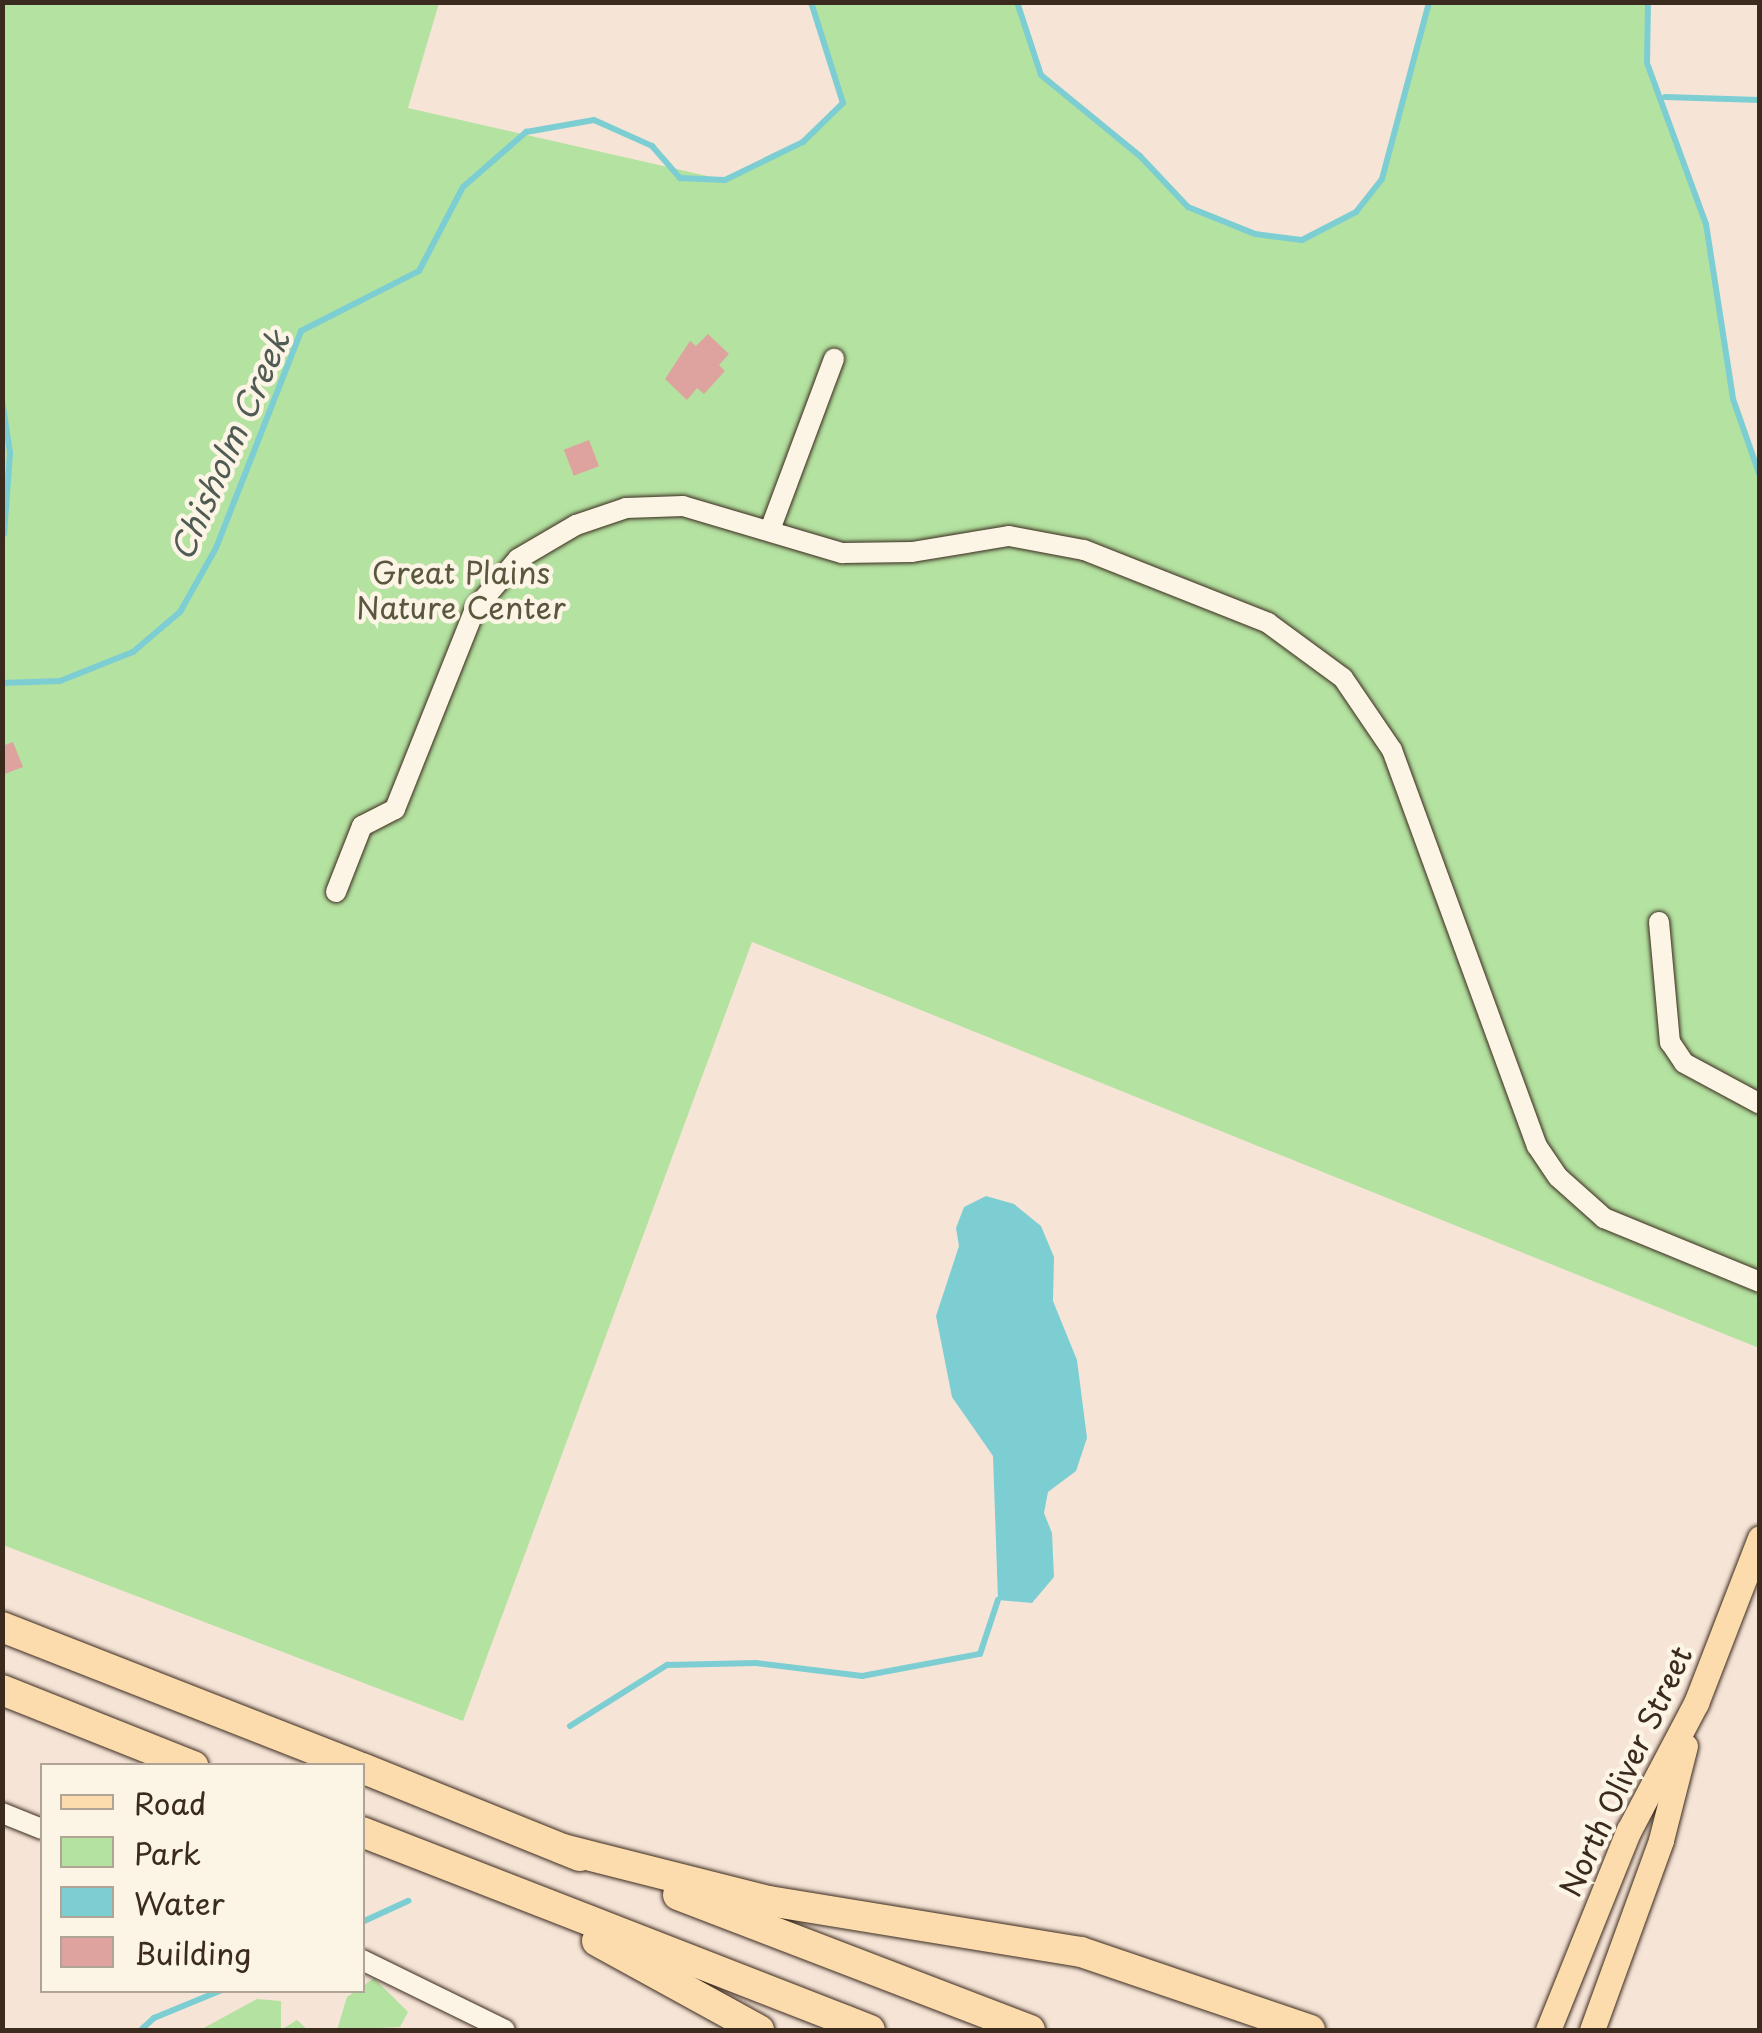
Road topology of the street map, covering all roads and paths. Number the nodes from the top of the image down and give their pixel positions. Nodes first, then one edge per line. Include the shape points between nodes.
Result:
1 (834, 359) dead end
2 (770, 530) junction
3 (336, 892) dead end
4 (1659, 922) dead end
5 (1760, 1104) edge
6 (1760, 1282) edge
7 (1760, 1538) edge
8 (2, 1627) edge
9 (2, 1690) edge
10 (1696, 1702) junction
11 (186, 1763) edge
12 (350, 1763) edge
13 (365, 1769) edge
14 (2, 1812) edge
15 (40, 1828) edge
16 (365, 1833) edge
17 (563, 1849) junction
18 (494, 1884) junction
19 (365, 1961) edge
20 (504, 2030) edge
21 (759, 2030) edge
22 (870, 2030) edge
23 (1030, 2030) edge
24 (1310, 2030) edge
25 (1548, 2030) edge
26 (1592, 2030) edge

1 - 2 street
2 - 3 street via 683,506 626,508 576,525 518,560 475,609 395,809 362,826
2 - 6 street via 813,546 875,555 1009,536 1046,540 1268,622 1326,662 1363,700 1392,750 1537,1146 1558,1177 1618,1226
4 - 5 street via 1670,1042 1684,1063
7 - 10 main road, North Oliver Street
8 - 12 highway
9 - 11 highway
10 - 25 main road, North Oliver Street via 1629,1830
10 - 26 main road via 1661,1840
13 - 17 highway
14 - 15 street
16 - 18 highway
17 - 23 highway
17 - 24 highway via 768,1902 1081,1952
18 - 21 highway
18 - 22 highway
19 - 20 street

